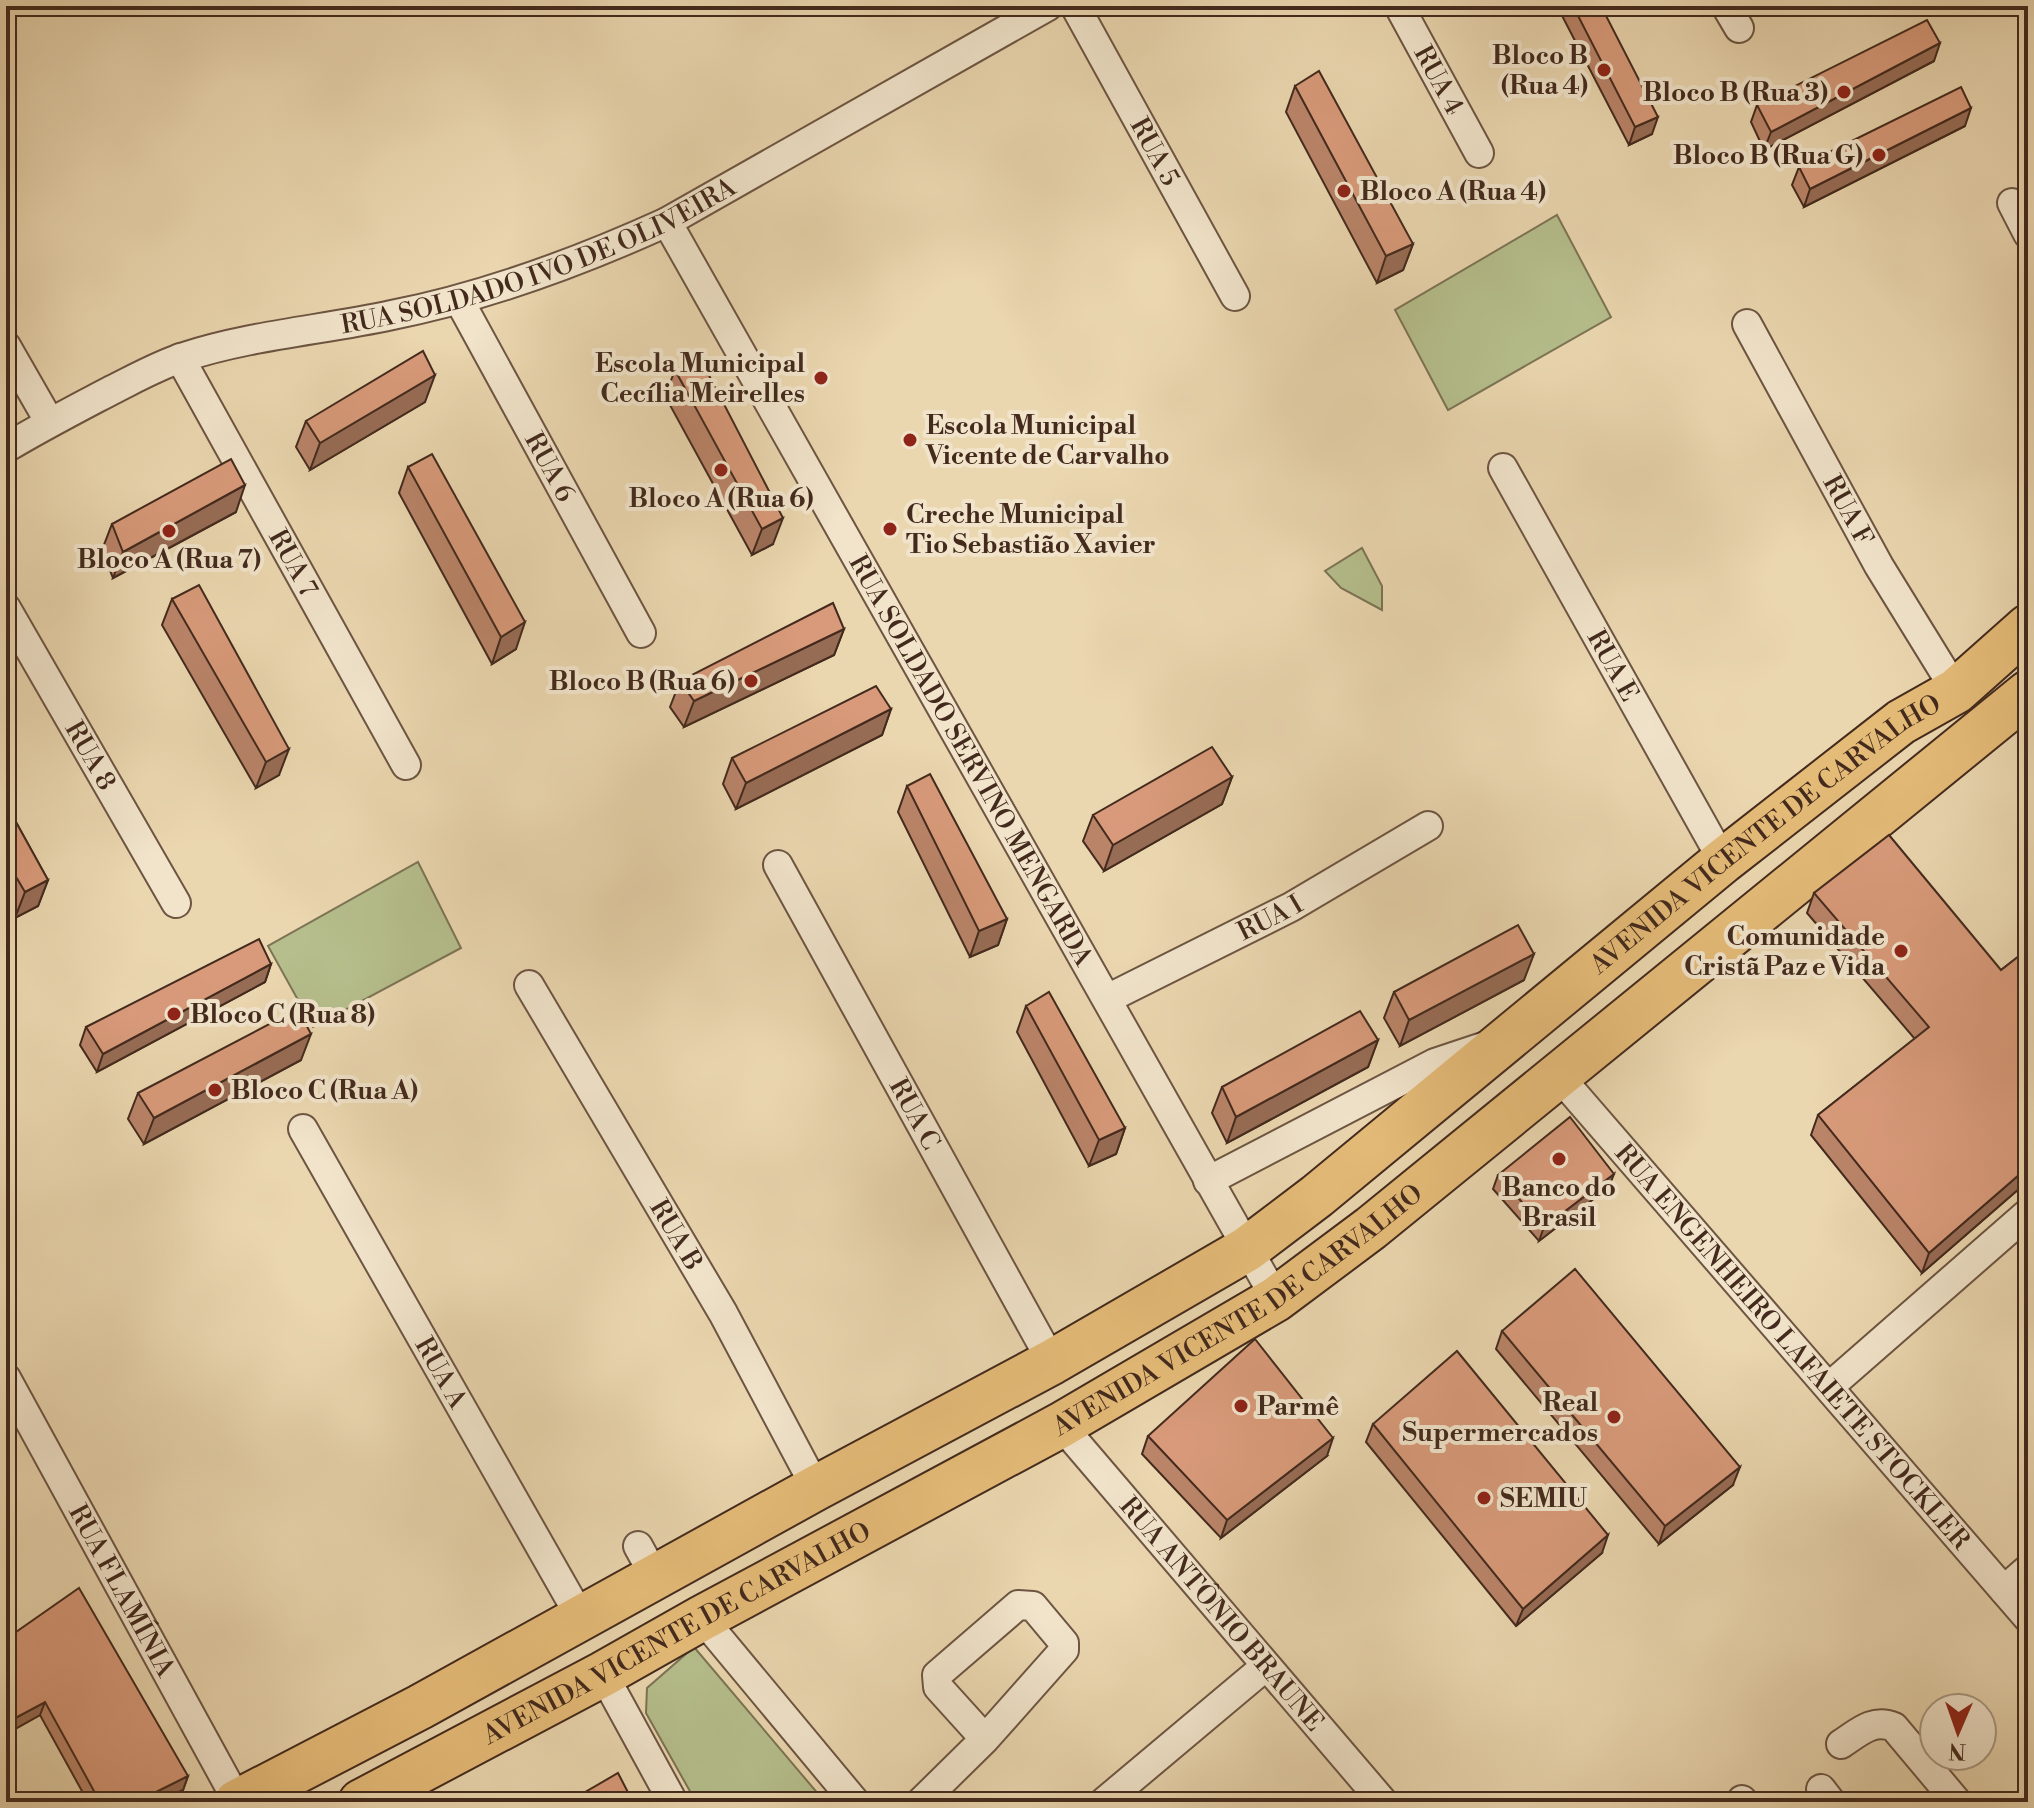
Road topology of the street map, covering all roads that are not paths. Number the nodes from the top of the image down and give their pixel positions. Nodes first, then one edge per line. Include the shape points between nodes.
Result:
1 (1048, 6) edge
2 (1075, 6) edge
3 (1399, 6) edge
4 (1479, 153) dead end
5 (2012, 203) dead end
6 (667, 222) junction
7 (2028, 234) edge
8 (1235, 296) dead end
9 (459, 300) junction
10 (1747, 324) dead end
11 (6, 346) edge
12 (180, 358) junction
13 (49, 421) junction
14 (6, 448) edge
15 (1503, 468) dead end
16 (6, 608) edge
17 (2028, 627) edge
18 (641, 633) dead end
19 (1956, 691) junction
20 (2028, 693) edge
21 (406, 765) dead end
22 (1428, 826) dead end
23 (1723, 861) junction
24 (778, 865) dead end
25 (176, 903) dead end
26 (529, 985) dead end
27 (1107, 999) junction
28 (1501, 1042) junction
29 (1557, 1074) junction
30 (303, 1129) dead end
31 (1208, 1181) junction
32 (2028, 1213) edge
33 (1247, 1249) junction
34 (1276, 1299) junction
35 (1052, 1362) junction
36 (6, 1378) edge
37 (1829, 1387) junction
38 (1061, 1425) junction
39 (816, 1488) junction
40 (2028, 1569) edge
41 (2004, 1590) junction
42 (581, 1618) junction
43 (702, 1618) junction
44 (2028, 1618) edge
45 (1266, 1666) junction
46 (603, 1674) junction
47 (985, 1739) junction
48 (1841, 1744) dead end
49 (238, 1802) edge
50 (361, 1802) edge
51 (673, 1802) edge
52 (855, 1802) edge
53 (921, 1802) edge
54 (1104, 1802) edge
55 (1383, 1802) edge
56 (1957, 1802) edge

1 - 6 street, RUA SOLDADO IVO DE OLIVEIRA
2 - 8 street, RUA 5
3 - 4 street, RUA 4
5 - 7 street
6 - 9 street, RUA SOLDADO IVO DE OLIVEIRA via 537,276
6 - 27 street, RUA SOLDADO SERVINO MENGARDA
9 - 12 street, RUA SOLDADO IVO DE OLIVEIRA via 221,345
9 - 18 street, RUA 6
10 - 19 street, RUA F via 1879,566
11 - 13 street
12 - 13 street, RUA SOLDADO IVO DE OLIVEIRA
12 - 21 street, RUA 7
13 - 14 street, RUA SOLDADO IVO DE OLIVEIRA
15 - 23 street, RUA E
16 - 25 street, RUA 8
17 - 19 main road, AVENIDA VICENTE DE CARVALHO
19 - 23 main road, AVENIDA VICENTE DE CARVALHO via 1901,722
20 - 29 main road, AVENIDA VICENTE DE CARVALHO
22 - 27 street, RUA I via 1291,907
23 - 28 main road, AVENIDA VICENTE DE CARVALHO
24 - 35 street, RUA C
26 - 39 street, RUA B via 723,1313
27 - 31 street, RUA SOLDADO SERVINO MENGARDA
28 - 31 street, AVENIDA VICENTE DE CARVALHO via 1435,1063
28 - 33 main road, AVENIDA VICENTE DE CARVALHO
29 - 34 main road, AVENIDA VICENTE DE CARVALHO
29 - 37 street, RUA ENGENHEIRO LAFAIETE STOCKLER
30 - 42 street, RUA A
31 - 33 street, RUA SOLDADO SERVINO MENGARDA
32 - 37 street
33 - 34 street, RUA SOLDADO SERVINO MENGARDA
33 - 35 main road, AVENIDA VICENTE DE CARVALHO
34 - 38 main road, AVENIDA VICENTE DE CARVALHO
35 - 39 main road, AVENIDA VICENTE DE CARVALHO
36 - 49 street, RUA FLAMÍNIA
37 - 41 street, RUA ENGENHEIRO LAFAIETE STOCKLER
38 - 43 main road, AVENIDA VICENTE DE CARVALHO
38 - 45 street, RUA ANTÔNIO BRAUNE
39 - 42 main road, AVENIDA VICENTE DE CARVALHO via 646,1561
40 - 41 street
41 - 44 street, RUA ENGENHEIRO LAFAIETE STOCKLER
42 - 49 main road, AVENIDA VICENTE DE CARVALHO
43 - 46 main road, AVENIDA VICENTE DE CARVALHO
43 - 52 street
45 - 54 street
45 - 55 street, RUA ANTÔNIO BRAUNE
46 - 50 main road, AVENIDA VICENTE DE CARVALHO
46 - 51 street
47 - 47 street via 1064,1650 1064,1643 1033,1606 1018,1605 937,1675 938,1687
47 - 53 street
48 - 56 street via 1873,1724 1886,1723

